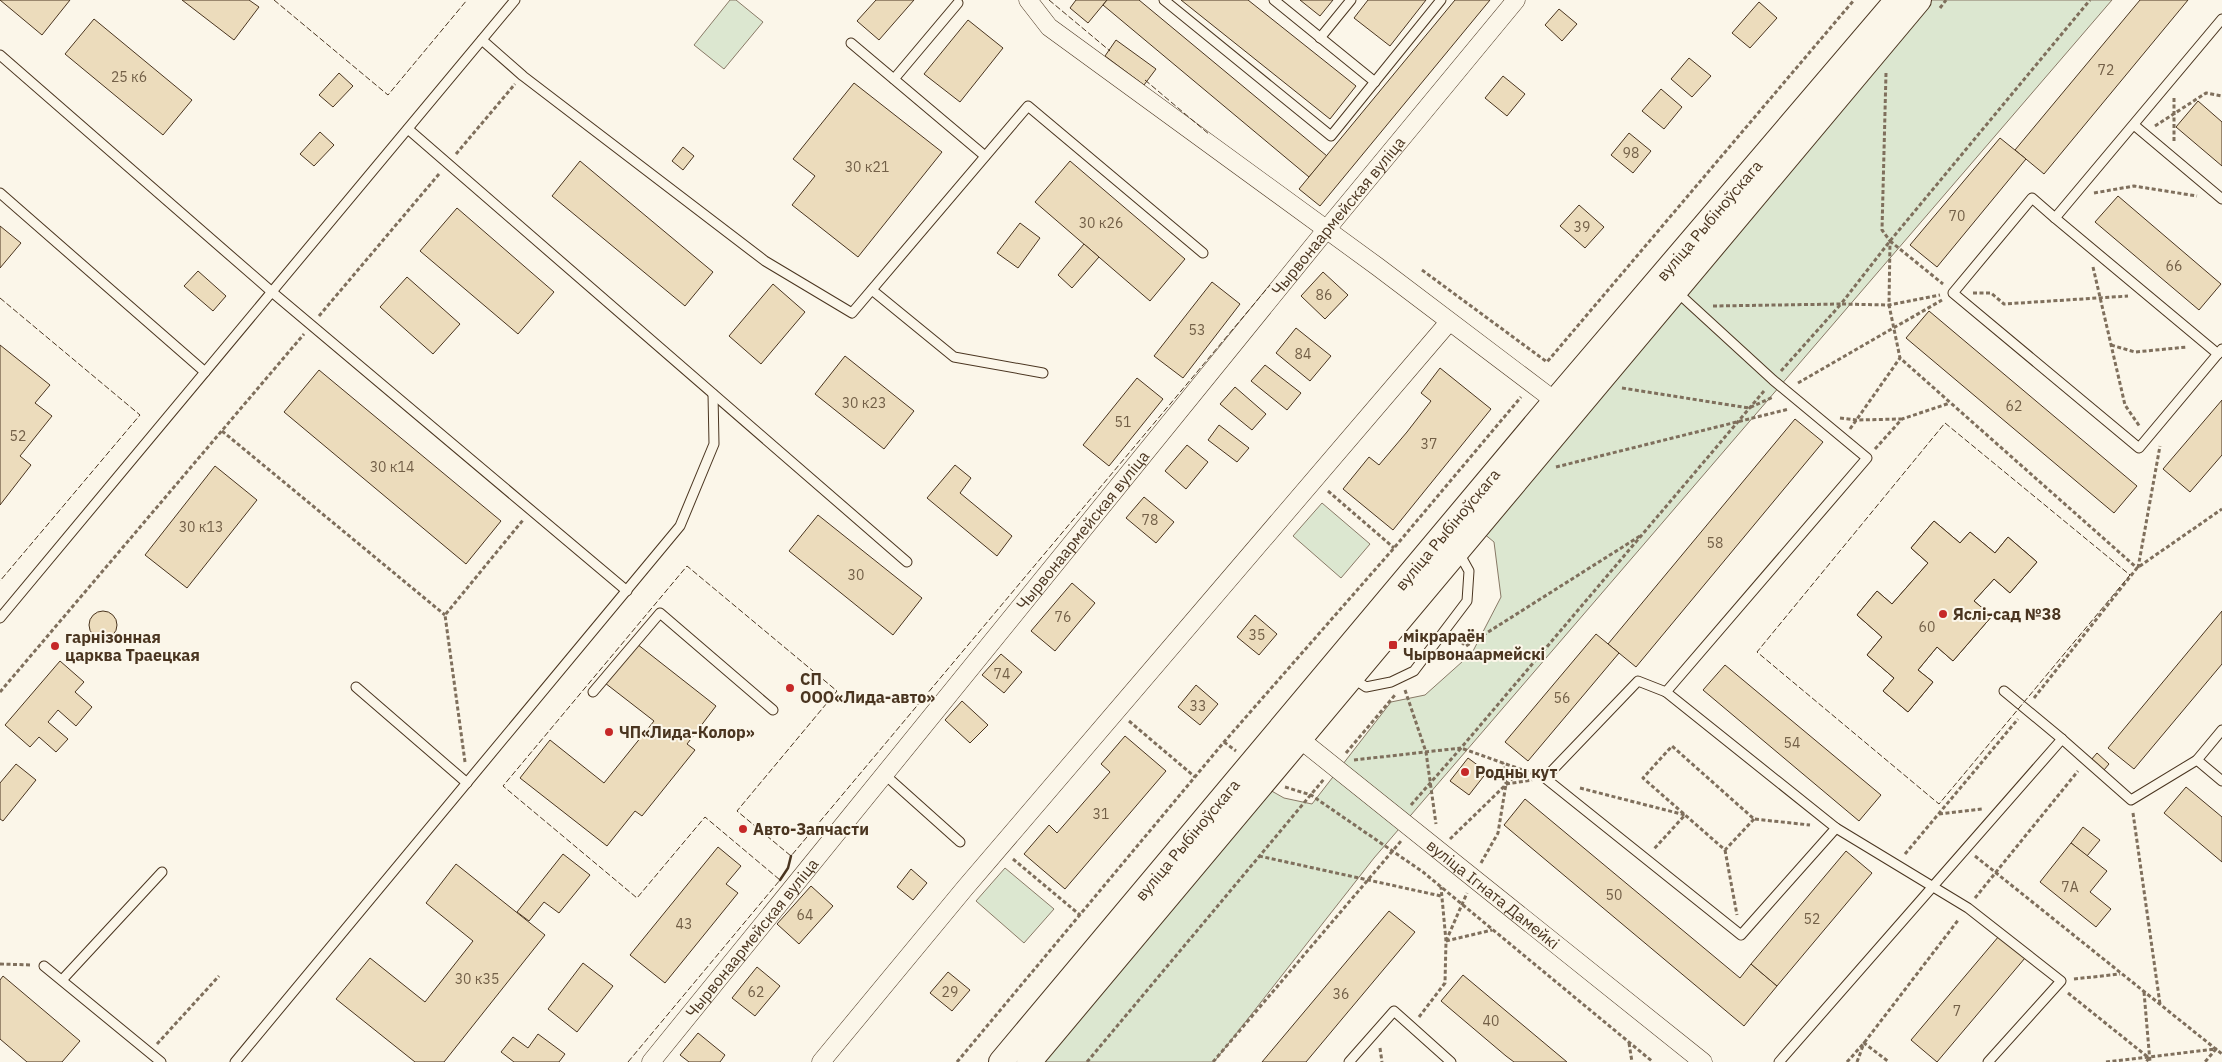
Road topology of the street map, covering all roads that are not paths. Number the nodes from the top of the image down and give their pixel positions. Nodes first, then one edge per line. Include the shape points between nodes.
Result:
1 (515, 0) edge
2 (1028, 0) edge
3 (1164, 0) edge
4 (1274, 0) edge
5 (1351, 0) edge
6 (1441, 0) edge
7 (1516, 0) edge
8 (1897, 0) edge
9 (1919, 0) edge
10 (958, 3) dead end
11 (2222, 19) edge
12 (1320, 38) junction
13 (482, 40) junction
14 (851, 43) dead end
15 (0, 54) edge
16 (894, 79) junction
17 (1375, 82) junction
18 (2134, 125) junction
19 (408, 129) junction
20 (986, 156) junction
21 (0, 193) edge
22 (2222, 199) edge
23 (2055, 218) junction
24 (1326, 230) junction
25 (1203, 253) dead end
26 (872, 290) junction
27 (272, 292) junction
28 (1683, 298) junction
29 (1450, 322) junction
30 (2220, 351) edge
31 (206, 372) junction
32 (1043, 373) dead end
33 (713, 394) junction
34 (1555, 401) junction
35 (1457, 551) junction
36 (908, 562) dead end
37 (627, 591) junction
38 (0, 618) edge
39 (1342, 671) junction
40 (356, 687) dead end
41 (2004, 691) dead end
42 (593, 692) dead end
43 (1666, 692) junction
44 (773, 710) dead end
45 (2222, 730) edge
46 (1291, 732) junction
47 (2062, 739) junction
48 (2197, 760) junction
49 (1259, 770) junction
50 (884, 774) junction
51 (2222, 781) edge
52 (467, 783) junction
53 (1836, 828) junction
54 (960, 842) dead end
55 (162, 872) dead end
56 (1934, 885) junction
57 (44, 966) road end
58 (62, 980) junction
59 (161, 1062) edge
60 (235, 1062) edge
61 (651, 1062) edge
62 (821, 1062) edge
63 (1001, 1062) edge
64 (1029, 1062) edge
65 (1349, 1062) edge
66 (1451, 1062) edge
67 (1703, 1062) edge
68 (1779, 1062) edge
69 (1988, 1062) edge

1 - 13 lane
2 - 24 street via 1049,27
3 - 17 lane via 1331,136
4 - 12 lane
5 - 12 lane
6 - 17 lane
7 - 24 street, Чырвонаармейская вуліца
8 - 34 main road, вуліца Рыбіноўскага
9 - 28 main road, вуліца Рыбіноўскага
10 - 16 lane
11 - 18 lane
12 - 17 lane
13 - 19 lane
13 - 26 lane via 523,76 765,262 852,313
14 - 16 lane
15 - 27 lane
16 - 20 lane
18 - 22 lane
18 - 23 lane
19 - 27 lane
19 - 33 lane
20 - 25 lane via 1028,106
20 - 26 lane
21 - 31 lane
23 - 30 lane via 2208,345
23 - 30 lane via 2032,198 1953,293 2139,448
24 - 29 street
24 - 50 street, Чырвонаармейская вуліца
26 - 32 lane via 954,357
27 - 31 lane
27 - 37 lane
28 - 35 main road, вуліца Рыбіноўскага
28 - 43 lane via 1867,458
29 - 34 street
29 - 62 street via 999,848
31 - 38 lane
33 - 36 lane
33 - 37 lane via 714,444 680,526
34 - 39 main road, вуліца Рыбіноўскага
35 - 39 main road, вуліца Рыбіноўскага
35 - 39 lane via 1469,571 1467,601 1414,671 1366,687
37 - 52 lane
39 - 46 main road, вуліца Рыбіноўскага
40 - 52 lane
41 - 47 lane
42 - 44 lane via 660,614
43 - 53 lane
43 - 53 lane via 1638,681 1545,778 1741,935
45 - 48 lane
46 - 49 main road, вуліца Рыбіноўскага
46 - 67 street, вуліца Ігната Дамейкі
47 - 48 lane via 2131,800
47 - 56 lane
48 - 51 lane
49 - 63 main road, вуліца Рыбіноўскага
49 - 64 main road, вуліца Рыбіноўскага
50 - 54 lane
50 - 61 street, Чырвонаармейская вуліца
52 - 60 lane
53 - 56 lane
55 - 58 lane
56 - 68 lane
56 - 69 lane via 1968,908 2059,983
57 - 58 lane
58 - 59 lane
65 - 66 lane via 1394,1011

